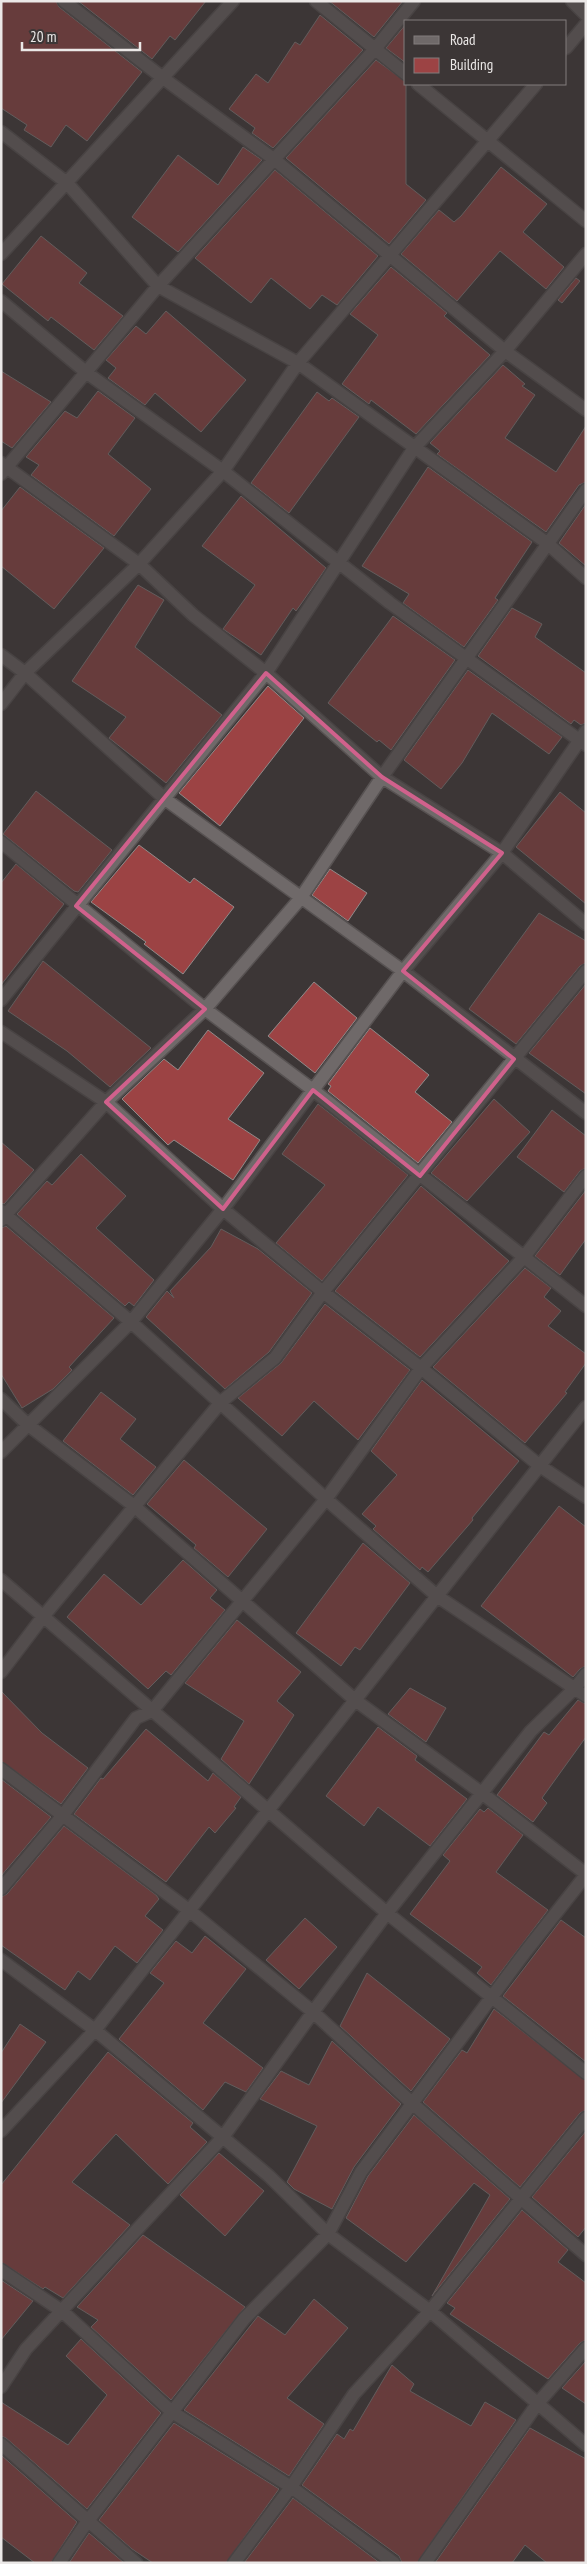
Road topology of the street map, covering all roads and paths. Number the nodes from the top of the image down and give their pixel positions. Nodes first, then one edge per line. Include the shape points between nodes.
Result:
1 (64, 1) edge
2 (233, 1) edge
3 (316, 1) edge
4 (414, 1) edge
5 (572, 1) edge
6 (586, 15) edge
7 (586, 24) edge
8 (567, 47) edge
9 (375, 50) junction
10 (404, 72) edge
11 (163, 78) junction
12 (419, 85) edge
13 (535, 85) edge
14 (1, 132) edge
15 (489, 141) junction
16 (276, 160) junction
17 (67, 183) junction
18 (586, 221) edge
19 (1, 254) edge
20 (586, 254) edge
21 (390, 255) junction
22 (158, 286) junction
23 (1, 301) edge
24 (505, 351) junction
25 (298, 363) junction
26 (87, 373) junction
27 (586, 410) edge
28 (414, 448) junction
29 (3, 468) edge
30 (223, 472) junction
31 (586, 490) edge
32 (547, 543) junction
33 (340, 561) junction
34 (139, 564) junction
35 (586, 578) edge
36 (1, 655) edge
37 (466, 658) junction
38 (25, 673) junction
39 (266, 673) junction
40 (1, 704) edge
41 (583, 738) edge
42 (382, 777) junction
43 (165, 799) junction
44 (1, 842) edge
45 (502, 853) junction
46 (300, 898) junction
47 (76, 906) junction
48 (586, 924) edge
49 (403, 971) junction
50 (586, 971) edge
51 (1, 1000) edge
52 (205, 1009) junction
53 (1, 1032) edge
54 (514, 1059) junction
55 (313, 1090) junction
56 (106, 1102) junction
57 (586, 1113) edge
58 (420, 1176) junction
59 (586, 1176) edge
60 (223, 1209) junction
61 (3, 1215) edge
62 (524, 1257) junction
63 (323, 1292) junction
64 (586, 1306) edge
65 (131, 1322) junction
66 (421, 1368) junction
67 (1, 1399) edge
68 (221, 1402) junction
69 (586, 1407) edge
70 (27, 1424) junction
71 (1, 1452) edge
72 (540, 1466) junction
73 (586, 1497) edge
74 (326, 1499) junction
75 (134, 1506) junction
76 (1, 1580) edge
77 (437, 1596) junction
78 (242, 1602) junction
79 (42, 1618) junction
80 (1, 1672) edge
81 (586, 1674) edge
82 (576, 1687) junction
83 (586, 1696) edge
84 (355, 1700) junction
85 (152, 1711) junction
86 (1, 1769) edge
87 (483, 1794) junction
88 (268, 1811) junction
89 (63, 1815) junction
90 (586, 1874) edge
91 (1, 1889) edge
92 (190, 1911) junction
93 (387, 1913) junction
94 (1, 1960) edge
95 (492, 1995) junction
96 (313, 2012) junction
97 (96, 2030) junction
98 (586, 2073) edge
99 (413, 2104) junction
100 (586, 2118) edge
101 (2, 2128) edge
102 (223, 2137) junction
103 (521, 2198) junction
104 (328, 2234) junction
105 (586, 2255) edge
106 (1, 2270) edge
107 (62, 2311) junction
108 (430, 2311) junction
109 (586, 2348) edge
110 (1, 2387) edge
111 (538, 2403) junction
112 (172, 2412) junction
113 (1, 2444) edge
114 (586, 2445) edge
115 (292, 2487) junction
116 (87, 2522) junction
117 (59, 2563) edge
118 (136, 2563) edge
119 (234, 2563) edge
120 (394, 2563) edge
121 (425, 2563) edge

1 - 11 street
2 - 11 street
3 - 9 street
4 - 9 street
5 - 6 street
7 - 8 street
9 - 10 street
9 - 16 street
11 - 16 street
11 - 17 street
12 - 15 street
13 - 15 street
14 - 17 street
15 - 18 street
15 - 21 street
16 - 21 street
16 - 22 street
17 - 19 street
17 - 22 street
20 - 24 street
21 - 24 street
21 - 25 street
22 - 25 street
22 - 26 street
23 - 26 street
24 - 27 street
24 - 28 street
25 - 28 street
25 - 30 street
26 - 29 street
26 - 30 street
28 - 32 street
28 - 33 street
29 - 34 street
30 - 33 street
30 - 34 street
31 - 32 street
32 - 35 street
32 - 37 street
33 - 37 street via 390,603
33 - 39 street
34 - 38 street
34 - 39 street via 193,615
36 - 38 street
37 - 41 street
37 - 42 street
38 - 40 street
38 - 43 street
39 - 42 street
39 - 43 street
41 - 45 street
42 - 45 street
42 - 46 street
43 - 46 street
43 - 47 street
44 - 47 street
45 - 48 street
45 - 49 street
46 - 49 street
46 - 52 street
47 - 51 street
47 - 52 street
49 - 54 street
49 - 55 street
50 - 54 street
52 - 55 street
52 - 56 street
53 - 56 street
54 - 57 street
54 - 58 street
55 - 58 street
55 - 60 street
56 - 60 street
56 - 61 street
58 - 62 street
58 - 63 street
59 - 62 street
60 - 63 street
60 - 65 street
61 - 65 street
62 - 64 street
62 - 66 street
63 - 66 street
63 - 68 street via 275,1358
65 - 68 street
65 - 70 street
66 - 72 street
66 - 74 street
67 - 70 street
68 - 74 street
68 - 75 street
69 - 72 street
70 - 71 street
70 - 75 street
72 - 73 street
72 - 77 street
74 - 77 street
74 - 78 street
75 - 78 street
75 - 79 street
76 - 79 street
77 - 82 street
77 - 84 street
78 - 84 street
78 - 85 street
79 - 80 street
79 - 85 street via 98,1662
81 - 82 street
82 - 83 street
82 - 87 street via 531,1731
84 - 87 street
84 - 88 street
85 - 88 street
85 - 89 street via 136,1718
86 - 89 street
87 - 90 street
87 - 93 street
88 - 92 street
88 - 93 street
89 - 91 street
89 - 92 street
90 - 95 street
92 - 96 street
92 - 97 street
93 - 95 street
93 - 96 street
94 - 97 street
95 - 98 street
95 - 99 street
96 - 99 street
96 - 102 street
97 - 101 street
97 - 102 street
99 - 103 street
99 - 104 street via 361,2172
100 - 103 street
102 - 104 street via 269,2176
102 - 107 street
103 - 105 street
103 - 108 street
104 - 108 street
104 - 112 street via 244,2319
106 - 107 street
107 - 110 street via 26,2349
107 - 112 street
108 - 111 street
108 - 115 street via 354,2394
109 - 111 street
111 - 114 street
111 - 121 street
112 - 115 street
112 - 116 street
113 - 116 street
115 - 119 street
115 - 120 street
116 - 117 street
116 - 118 street

